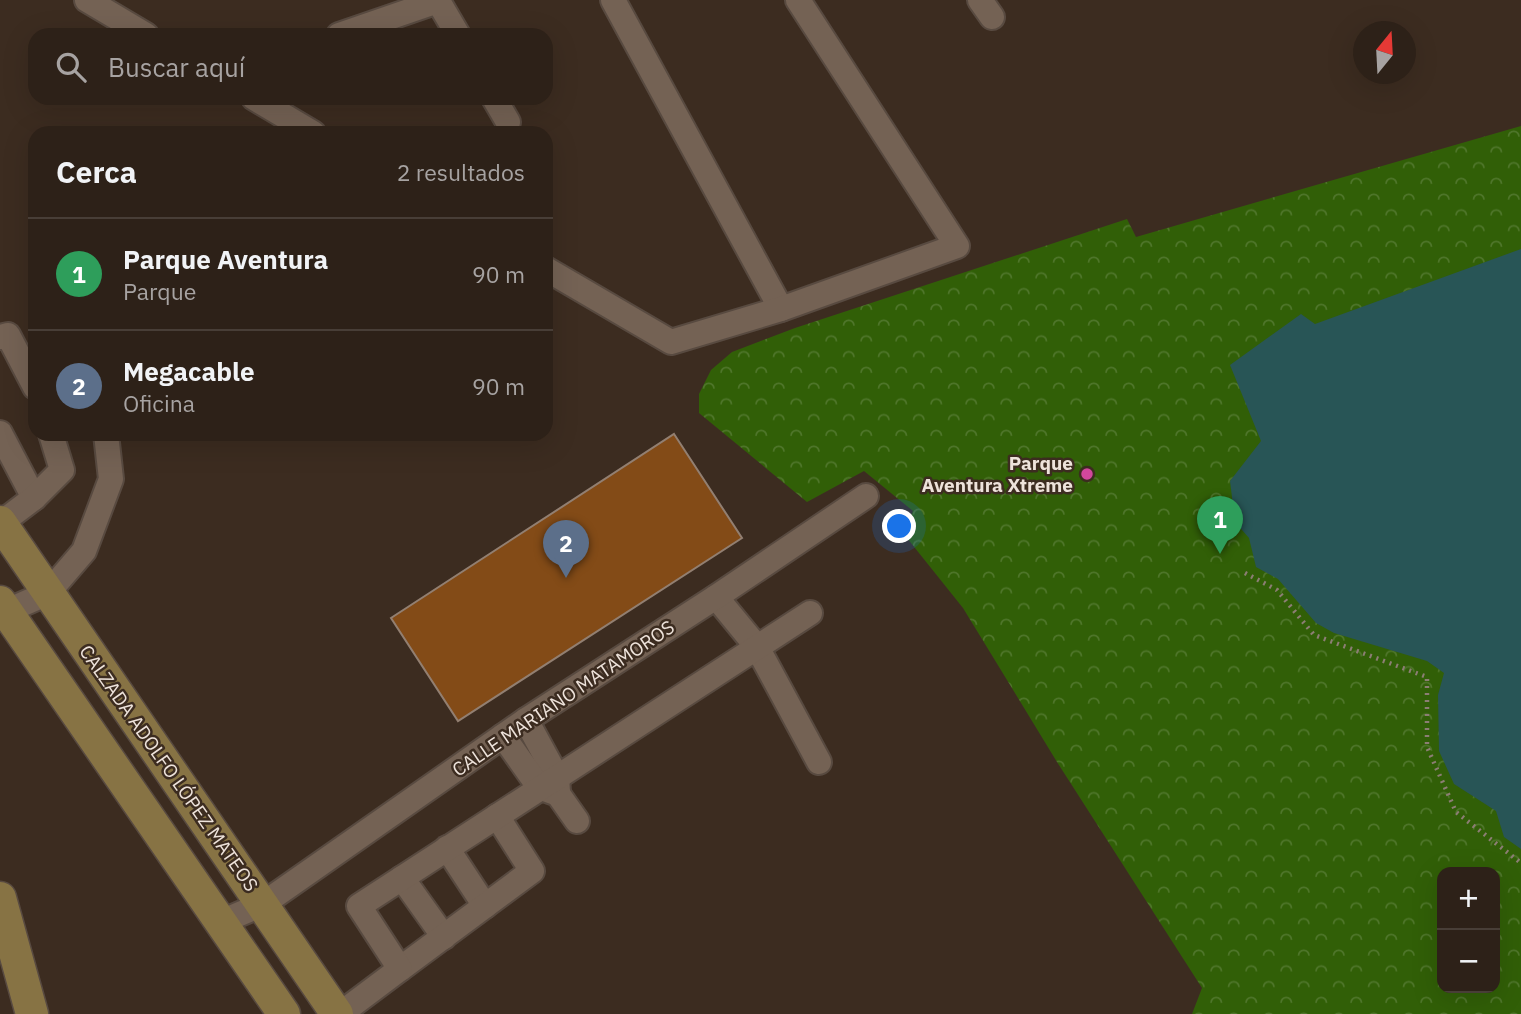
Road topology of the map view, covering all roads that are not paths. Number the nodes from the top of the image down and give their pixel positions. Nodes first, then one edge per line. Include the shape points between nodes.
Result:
1 (87, 0) edge
2 (613, 0) edge
3 (798, 0) edge
4 (134, 28) edge
5 (359, 28) edge
6 (454, 28) edge
7 (266, 105) edge
8 (498, 105) edge
9 (508, 122) dead end
10 (301, 126) edge
11 (553, 273) edge
12 (781, 309) junction
13 (0, 337) edge
14 (28, 374) edge
15 (0, 433) edge
16 (53, 441) edge
17 (107, 441) edge
18 (866, 496) dead end
19 (34, 498) junction
20 (0, 522) edge
21 (48, 593) junction
22 (716, 597) junction
23 (2, 609) edge
24 (810, 613) dead end
25 (757, 647) junction
26 (526, 720) junction
27 (503, 736) junction
28 (819, 762) dead end
29 (551, 786) junction
30 (496, 816) junction
31 (577, 821) dead end
32 (447, 848) junction
33 (402, 878) junction
34 (0, 898) edge
35 (263, 904) junction
36 (485, 906) junction
37 (221, 922) junction
38 (444, 937) junction
39 (400, 969) junction
40 (33, 1014) edge
41 (284, 1014) edge
42 (338, 1014) edge

1 - 4 street
2 - 12 street
3 - 12 street via 957,246
5 - 6 street via 438,1
7 - 10 street
8 - 9 street
11 - 12 street via 671,342
13 - 14 street via 8,335
15 - 19 street
16 - 19 street via 62,470
17 - 21 street via 111,480 84,551
18 - 22 street, CALLE MARIANO MATAMOROS
19 - 20 street
20 - 21 main road, CALZADA ADOLFO LÓPEZ MATEOS
21 - 23 street
21 - 35 main road, CALZADA ADOLFO LÓPEZ MATEOS
22 - 25 street
22 - 26 street, CALLE MARIANO MATAMOROS
23 - 37 main road
24 - 25 street
25 - 28 street
25 - 29 street
26 - 27 street, CALLE MARIANO MATAMOROS
26 - 29 street
27 - 29 street
27 - 35 street, CALLE MARIANO MATAMOROS
29 - 30 street
29 - 31 street
30 - 32 street
30 - 36 street via 532,871
32 - 33 street
32 - 36 street
33 - 38 street
33 - 39 street via 359,906
34 - 40 main road
35 - 37 street, CALLE MARIANO MATAMOROS
35 - 42 main road, CALZADA ADOLFO LÓPEZ MATEOS
36 - 38 street
37 - 41 main road
38 - 39 street
39 - 42 street

